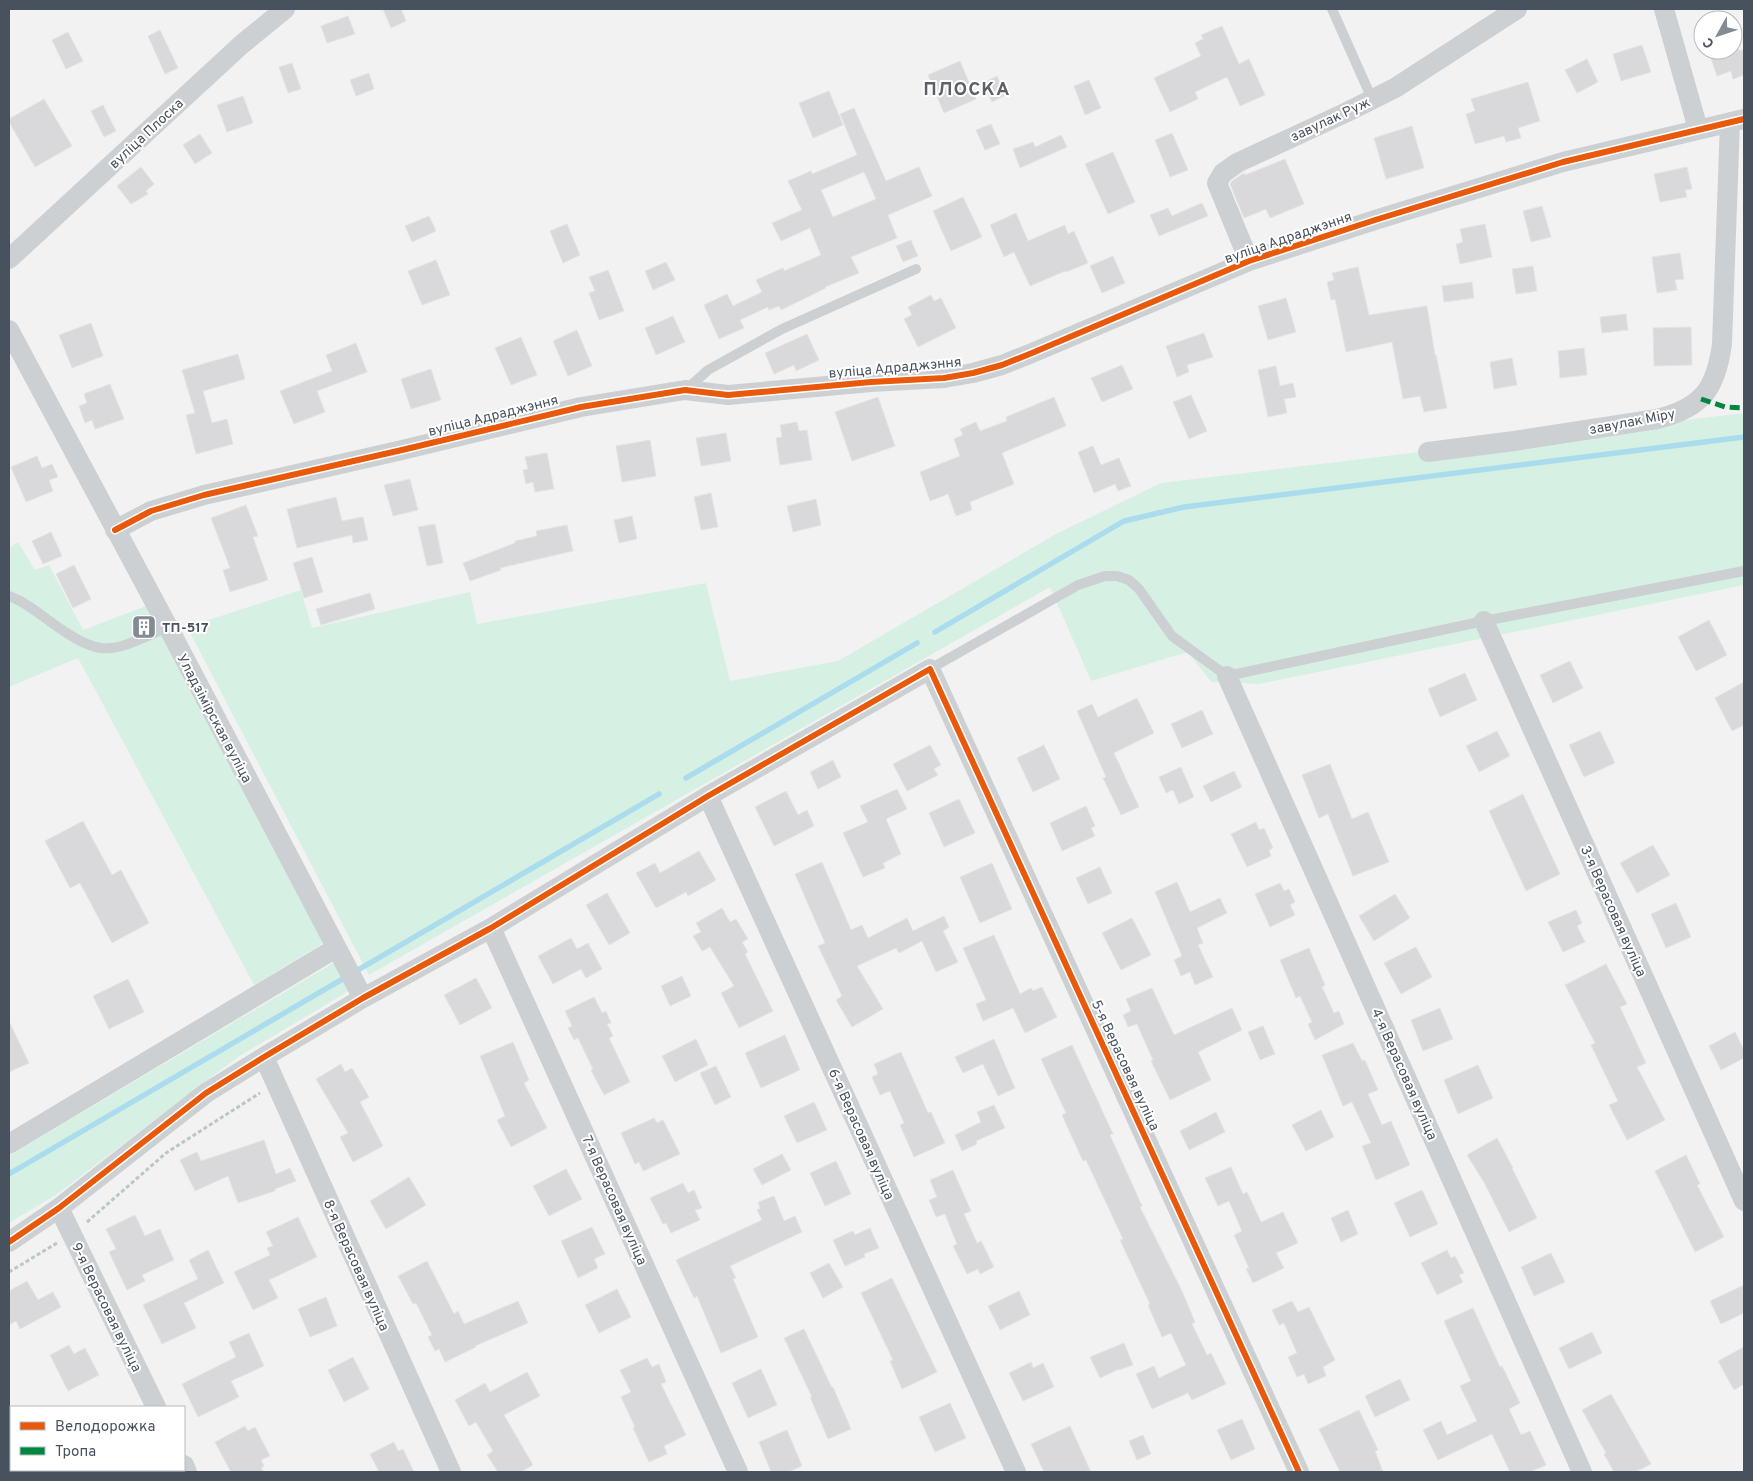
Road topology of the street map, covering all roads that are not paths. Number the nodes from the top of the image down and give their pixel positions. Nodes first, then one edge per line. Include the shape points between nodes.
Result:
1 (285, 9) edge
2 (1332, 9) edge
3 (1517, 9) edge
4 (1664, 9) edge
5 (1372, 100) junction
6 (1737, 121) edge
7 (1698, 129) junction
8 (9, 259) edge
9 (1249, 262) junction
10 (916, 269) dead end
11 (9, 330) edge
12 (685, 390) junction
13 (1428, 452) dead end
14 (115, 530) junction
15 (1744, 571) edge
16 (9, 596) edge
17 (1484, 621) junction
18 (168, 627) junction
19 (930, 669) junction
20 (1227, 676) junction
21 (708, 796) junction
22 (491, 928) junction
23 (339, 953) junction
24 (360, 992) junction
25 (264, 1057) junction
26 (9, 1144) edge
27 (1744, 1201) edge
28 (59, 1208) junction
29 (9, 1242) edge
30 (156, 1406) edge
31 (452, 1472) edge
32 (738, 1472) edge
33 (1016, 1472) edge
34 (1299, 1472) edge
35 (1582, 1472) edge

1 - 8 street, вуліца Плоска via 241,45
2 - 5 lane
3 - 5 street, завулак Руж via 1415,76
4 - 7 street
5 - 9 street, завулак Руж via 1249,157 1223,173 1217,183
6 - 7 street, вуліца Адраджэння
6 - 13 street, завулак Міру via 1720,362 1709,390 1701,399 1674,415 1657,419
7 - 9 street, вуліца Адраджэння via 1525,173
9 - 12 street, вуліца Адраджэння via 1002,365 973,372 944,378 728,395
10 - 12 lane via 782,329 708,370
11 - 14 street, Уладзімірская вуліца
12 - 14 street, вуліца Адраджэння via 581,407 204,494 151,511
14 - 18 street, Уладзімірская вуліца
15 - 17 lane
16 - 18 lane via 73,638 99,649 126,646
17 - 20 lane
17 - 27 street, 3-я Верасовая вуліца
18 - 23 street, Уладзімірская вуліца
19 - 20 lane via 1078,585 1111,576 1129,580 1139,588 1172,636
19 - 21 street
19 - 34 street, 5-я Верасовая вуліца
20 - 35 street, 4-я Верасовая вуліца
21 - 22 street
21 - 33 street, 6-я Верасовая вуліца
22 - 24 street
22 - 32 street, 7-я Верасовая вуліца
23 - 24 street, Уладзімірская вуліца
23 - 26 street
24 - 25 street
25 - 28 street via 206,1093
25 - 31 street, 8-я Верасовая вуліца
28 - 29 street
28 - 30 street, 9-я Верасовая вуліца

